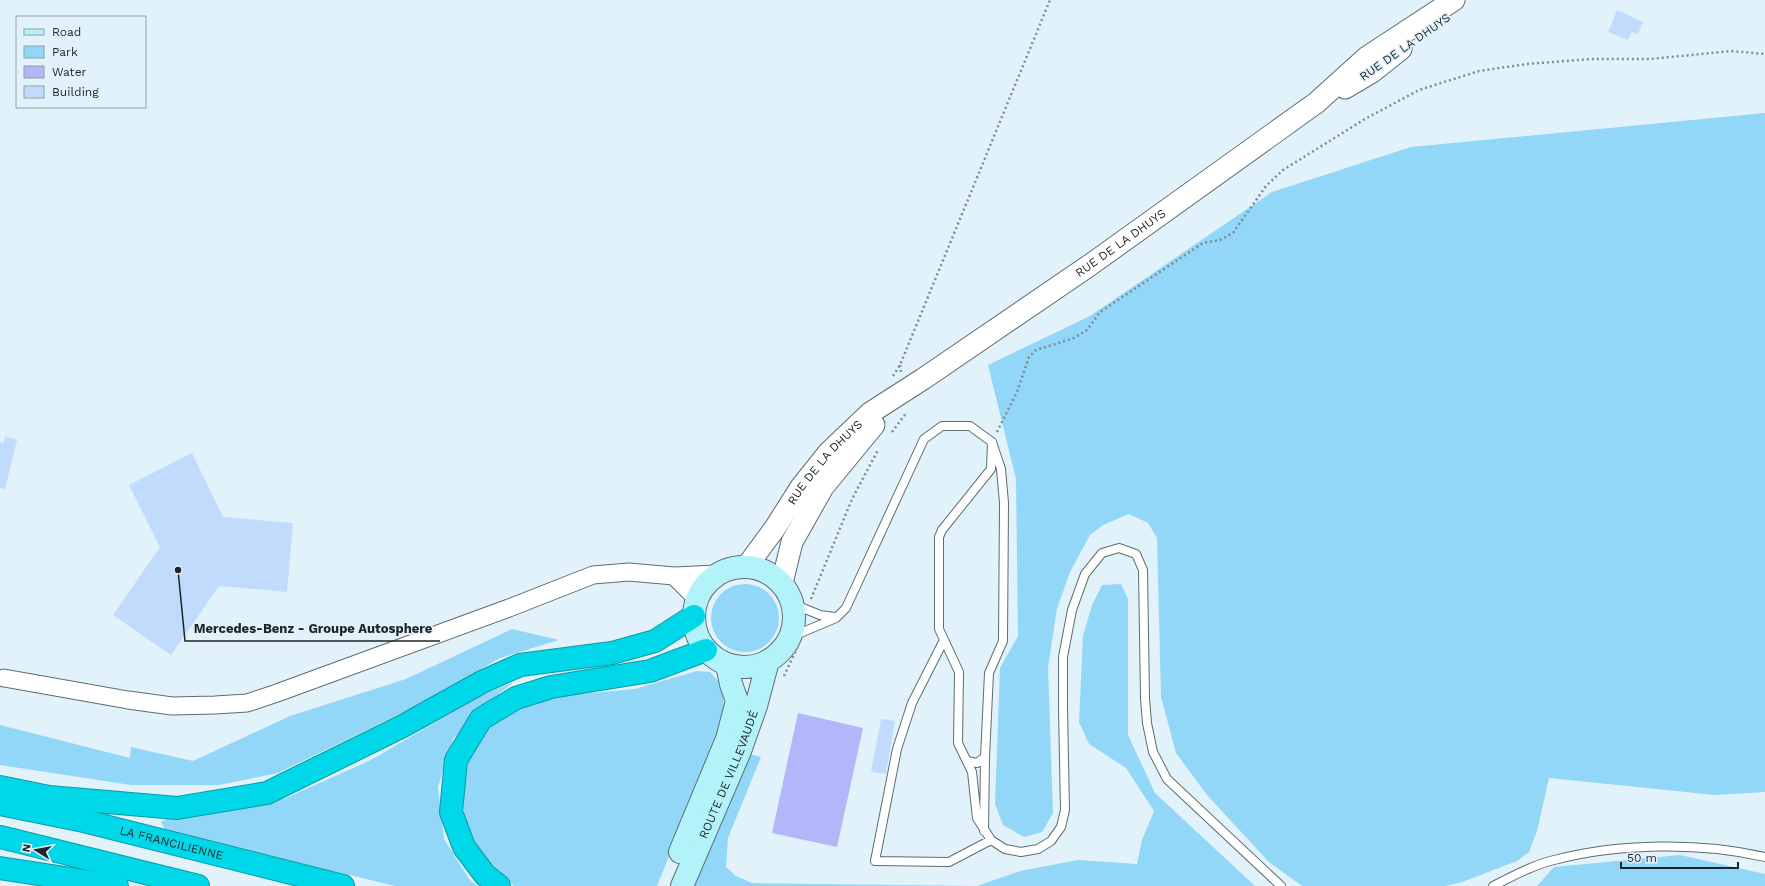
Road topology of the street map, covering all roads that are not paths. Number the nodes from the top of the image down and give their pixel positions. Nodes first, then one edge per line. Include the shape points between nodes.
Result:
1 (1454, 0) edge
2 (1471, 0) edge
3 (1316, 103) junction
4 (901, 387) junction
5 (992, 442) junction
6 (746, 566) junction
7 (717, 574) junction
8 (674, 576) junction
9 (782, 583) junction
10 (800, 607) junction
11 (695, 608) junction
12 (836, 618) junction
13 (796, 634) junction
14 (944, 640) junction
15 (706, 650) junction
16 (768, 662) junction
17 (727, 665) junction
18 (2, 677) edge
19 (985, 757) junction
20 (967, 761) junction
21 (0, 787) edge
22 (0, 804) edge
23 (984, 831) junction
24 (0, 837) edge
25 (991, 840) junction
26 (1765, 857) edge
27 (0, 868) edge
28 (117, 886) edge
29 (198, 886) edge
30 (343, 886) edge
31 (499, 886) edge
32 (668, 886) edge
33 (682, 886) edge
34 (1281, 886) edge
35 (1493, 886) edge

1 - 3 street, RUE DE LA DHUYS via 1367,57
2 - 3 street, RUE DE LA DHUYS via 1372,72
3 - 4 street, RUE DE LA DHUYS via 1090,265 923,379
4 - 6 street, RUE DE LA DHUYS via 829,452 801,487 775,528
4 - 9 street, RUE DE LA DHUYS via 823,487 792,542
5 - 12 lane via 970,426 942,426 924,439 846,608
5 - 14 lane via 990,469 939,537 939,629
5 - 19 lane via 1002,469 1004,503 1003,641 989,673
6 - 7 main road via 731,568
6 - 9 main road via 771,574
7 - 8 street
7 - 11 main road via 705,585
8 - 11 street
8 - 18 street via 629,572 593,575 247,703 172,706
9 - 10 main road
10 - 12 lane
10 - 13 main road via 795,620
11 - 15 main road via 695,628
11 - 21 highway via 655,641 612,654 520,665 266,793 177,808 49,796
12 - 13 lane
13 - 16 main road via 782,651
14 - 20 lane via 959,672 958,743
14 - 25 lane via 912,703 897,749 875,861 949,862
15 - 17 main road
15 - 31 highway via 650,671 551,687 516,698 481,719 456,760 451,812 464,846 485,875
16 - 17 main road via 741,668
16 - 33 main road, ROUTE DE VILLEVAUDÉ via 740,751
17 - 32 main road, ROUTE DE VILLEVAUDÉ via 737,701 727,739
19 - 20 lane via 977,763
19 - 23 lane
20 - 23 lane via 972,772 977,818
22 - 30 highway, LA FRANCILIENNE via 84,821
23 - 25 lane
24 - 29 highway
25 - 34 lane via 1005,849 1021,852 1038,849 1051,841 1061,827 1066,810 1063,657 1072,610 1085,574 1102,553 1119,548 1136,554 1143,570 1145,698 1153,752 1167,779
26 - 35 lane via 1738,851 1670,847 1625,848 1555,860 1528,868
27 - 28 highway

